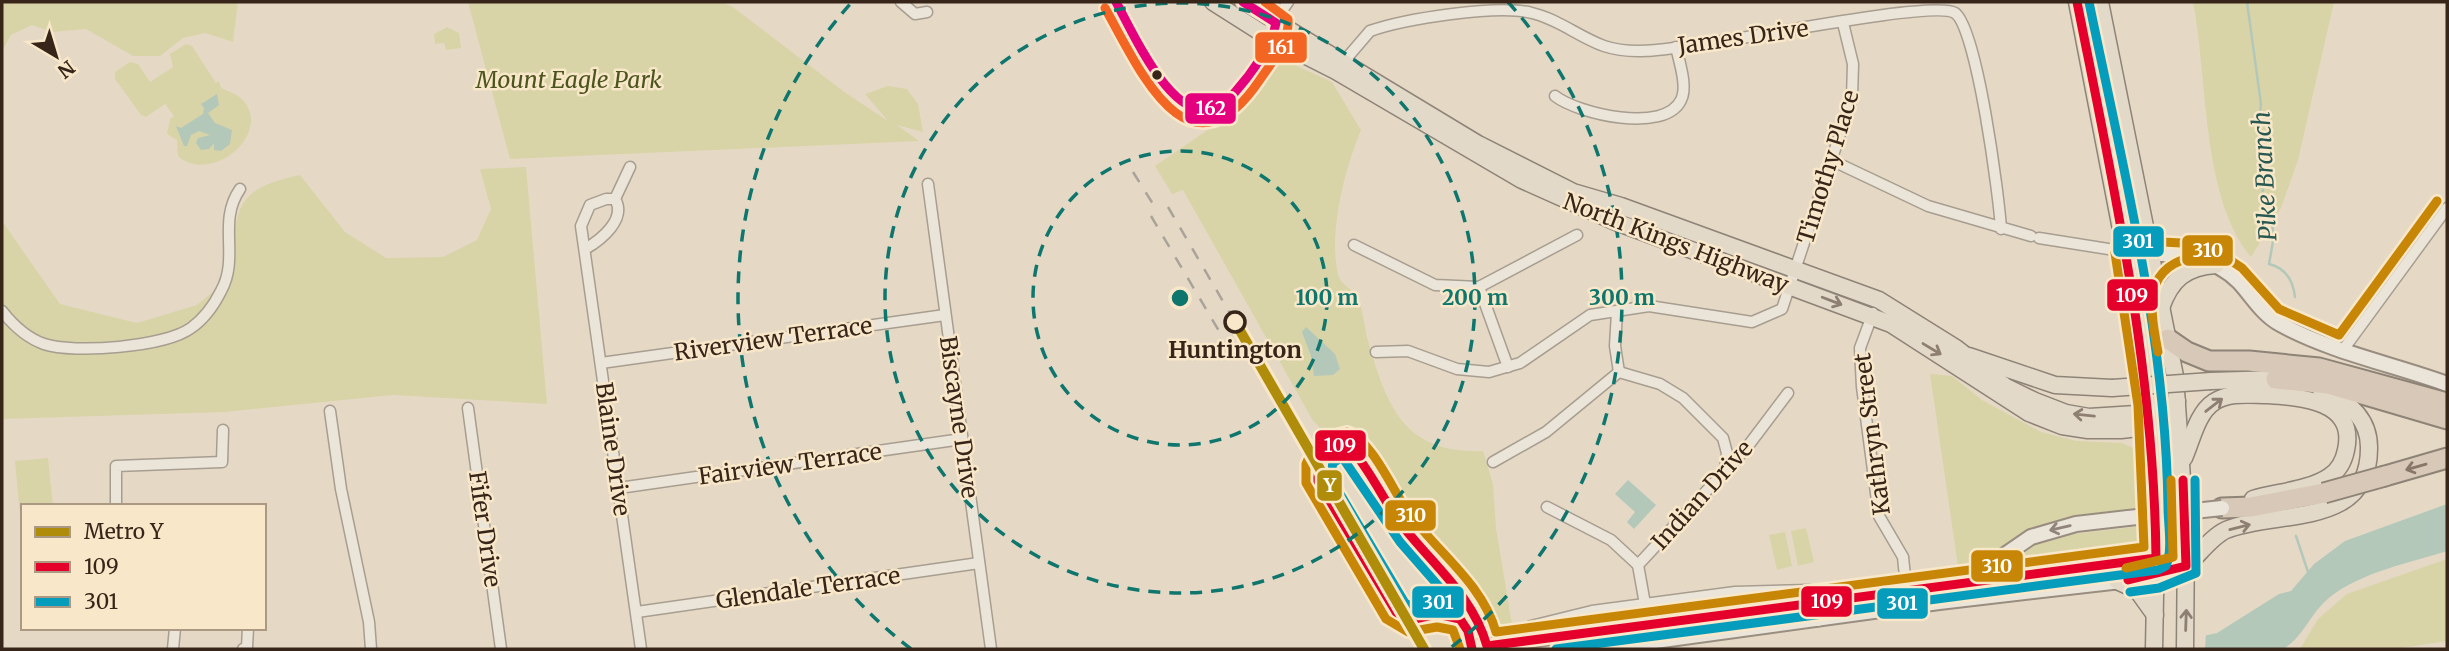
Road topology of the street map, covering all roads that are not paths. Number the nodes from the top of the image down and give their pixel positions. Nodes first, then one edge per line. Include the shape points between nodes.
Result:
1 (901, 2) edge
2 (1213, 2) edge
3 (1242, 2) edge
4 (1288, 2) edge
5 (2077, 2) edge
6 (2100, 2) edge
7 (927, 12) dead end
8 (1843, 23) junction
9 (1270, 29) junction
10 (1676, 47) junction
11 (1339, 67) junction
12 (1555, 96) dead end
13 (1833, 161) junction
14 (630, 167) dead end
15 (928, 184) dead end
16 (240, 189) dead end
17 (615, 199) junction
18 (2447, 208) edge
19 (2001, 229) junction
20 (1577, 235) dead end
21 (1354, 245) dead end
22 (585, 249) junction
23 (2127, 252) junction
24 (2149, 254) junction
25 (2216, 265) junction
26 (1797, 269) junction
27 (1479, 287) junction
28 (1791, 288) junction
29 (1879, 300) junction
30 (2161, 307) junction
31 (2, 311) edge
32 (1617, 312) junction
33 (945, 315) junction
34 (1872, 316) junction
35 (2168, 339) junction
36 (2343, 350) junction
37 (1376, 352) dead end
38 (1966, 355) junction
39 (601, 363) junction
40 (1508, 367) junction
41 (1619, 372) junction
42 (2276, 379) junction
43 (2447, 384) edge
44 (1788, 393) dead end
45 (2177, 401) junction
46 (2447, 403) edge
47 (468, 408) dead end
48 (330, 411) dead end
49 (2151, 418) junction
50 (2447, 419) edge
51 (223, 430) dead end
52 (962, 439) junction
53 (2447, 458) edge
54 (1493, 463) dead end
55 (2182, 464) junction
56 (1725, 470) junction
57 (619, 488) junction
58 (116, 504) edge
59 (1547, 507) dead end
60 (2222, 508) junction
61 (2156, 558) junction
62 (979, 563) junction
63 (1639, 565) junction
64 (2186, 566) junction
65 (2155, 576) junction
66 (2117, 581) junction
67 (1953, 587) junction
68 (1908, 599) junction
69 (1817, 602) junction
70 (1645, 604) junction
71 (2152, 604) junction
72 (637, 612) junction
73 (1818, 621) junction
74 (174, 630) edge
75 (248, 630) edge
76 (1532, 640) junction
77 (1487, 648) edge
78 (173, 649) edge
79 (243, 649) edge
80 (371, 649) edge
81 (502, 649) edge
82 (641, 649) edge
83 (990, 649) edge
84 (1468, 649) edge
85 (1597, 649) edge
86 (2154, 649) edge
87 (2185, 649) edge

1 - 7 street via 915,14
2 - 9 main road, North Kings Highway
3 - 9 main road, North Kings Highway
4 - 9 street
5 - 23 main road
6 - 24 main road
8 - 10 street, James Drive
8 - 13 street, Timothy Place via 1854,85
8 - 19 street, James Drive via 1938,8 1960,17 1979,87
9 - 11 main road, North Kings Highway
10 - 11 street, James Drive via 1609,48 1531,12 1495,10 1370,31
10 - 12 street via 1684,92 1679,105 1668,112 1612,118 1579,110
11 - 26 main road, North Kings Highway via 1573,192
11 - 28 main road, North Kings Highway via 1471,153 1555,196
13 - 19 street via 1928,206
13 - 26 street, Timothy Place
14 - 17 street
15 - 33 street, Biscayne Drive
16 - 31 street via 228,217 231,258 225,282 206,315 183,333 162,340 89,348 54,346 35,340
17 - 22 street via 619,205 612,226
17 - 22 street, Blaine Drive via 597,201 585,210 581,226
18 - 36 street
19 - 23 street
20 - 27 street
21 - 27 street via 1435,285
22 - 39 street, Blaine Drive
23 - 24 main road
23 - 49 main road via 2148,369
24 - 25 main road via 2194,257
24 - 30 main road
25 - 30 main road via 2179,276
25 - 36 main road via 2241,284 2272,319
26 - 28 street, Timothy Place
26 - 29 main road, North Kings Highway
27 - 40 street
28 - 32 street via 1782,309 1752,322 1649,306
28 -> 34 main road, North Kings Highway
29 - 34 street, Kathryn Street
29 - 38 main road, North Kings Highway
30 - 35 main road
32 - 40 street via 1590,315
32 - 41 street
33 - 39 street, Riverview Terrace
33 - 52 street, Biscayne Drive
34 -> 49 main road, North Kings Highway via 1942,355 2016,407 2062,426 2121,430 2138,428
34 - 68 street, Kathryn Street via 1859,358 1871,463 1879,516 1900,548
35 - 45 main road
35 - 46 highway via 2210,361 2319,368
36 - 43 main road
37 - 40 street via 1408,351 1471,372
38 - 42 main road, bridge via 2055,385 2112,388
49 -> 38 main road, North Kings Highway via 2066,413 2006,387
39 - 57 street, Blaine Drive
41 - 54 street via 1546,432
41 - 56 street via 1660,383 1683,398 1723,438
42 - 50 highway via 2328,384
64 -> 42 main road via 2225,531 2328,511 2346,498 2366,470 2369,440 2365,426 2347,404 2320,388
44 - 56 street, Indian Drive
45 - 49 main road, North Kings Highway
45 - 55 main road
47 - 81 street, Fifer Drive
48 - 80 street
49 - 61 main road
51 - 58 street via 222,463 116,466
52 - 57 street, Fairview Terrace
52 - 62 street, Biscayne Drive
53 -> 60 highway, bridge via 2324,494
55 -> 60 main road via 2202,416 2225,397 2302,397 2330,407 2339,417 2347,445 2340,466 2329,477
55 - 64 main road
56 - 63 street, Indian Drive
57 - 72 street, Blaine Drive
59 - 63 street via 1611,540
60 -> 67 main road, bridge via 2076,524 2031,537 1977,577
61 - 65 main road
61 - 67 main road
62 - 72 street, Glendale Terrace
62 - 83 street, Biscayne Drive
63 - 70 street, Indian Drive
64 - 65 main road
87 -> 64 main road
65 - 66 main road
65 - 71 main road
66 - 68 main road
66 - 71 main road via 2131,585
67 - 68 main road
68 - 69 main road
68 - 73 main road
69 - 70 street via 1815,594 1807,590 1735,592
69 - 73 street
69 - 76 main road
70 - 76 street via 1531,626
71 - 86 main road
72 - 82 street, Blaine Drive
73 - 85 main road
74 - 78 street
75 - 79 street
76 - 77 main road
77 - 84 main road

